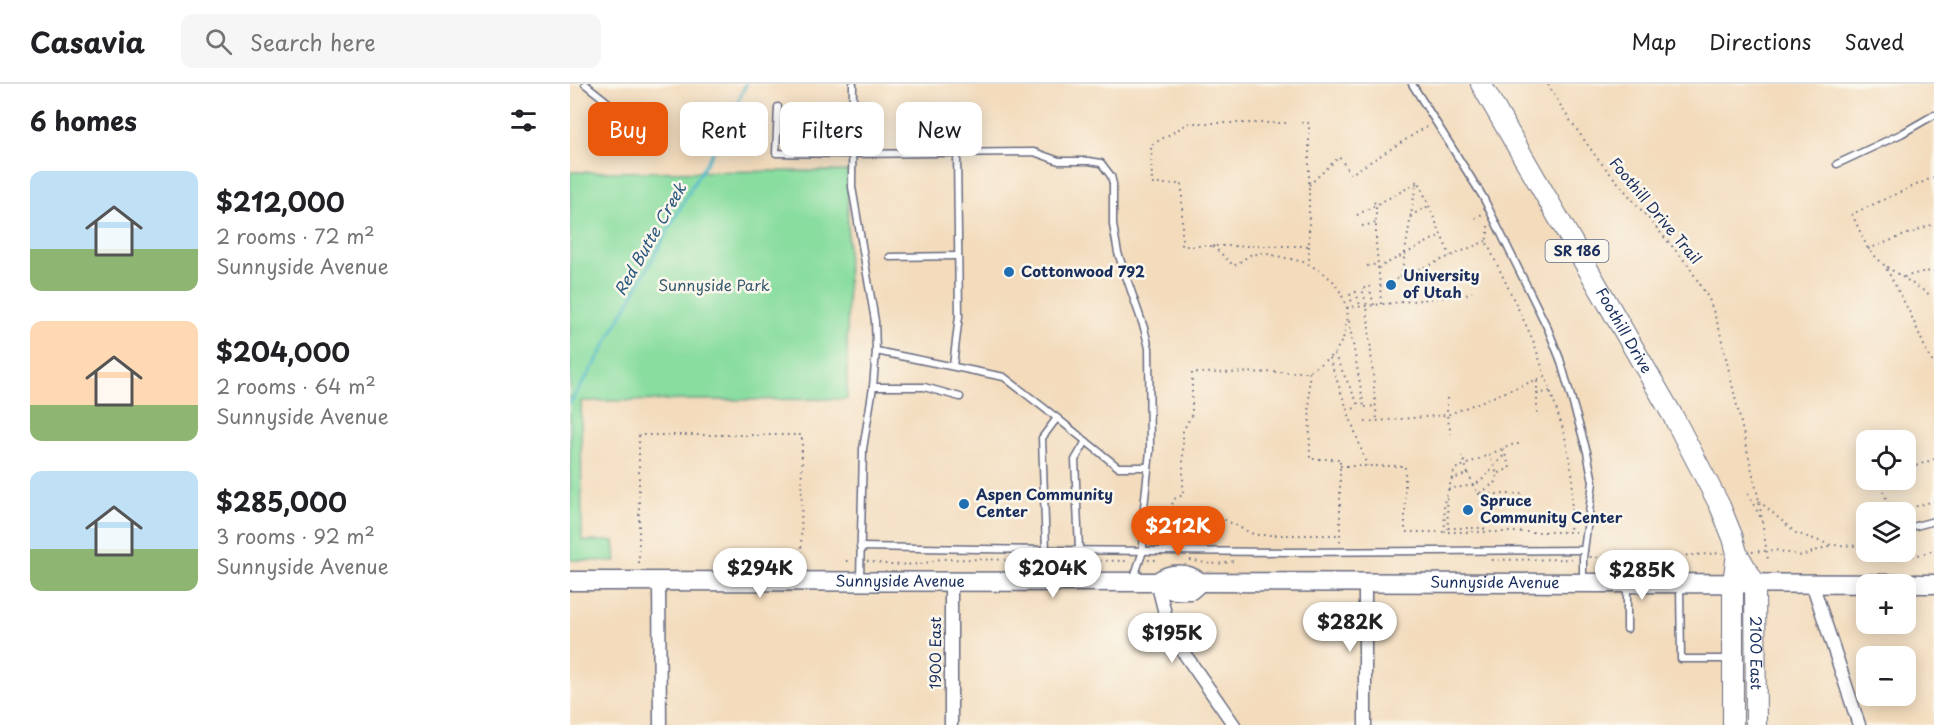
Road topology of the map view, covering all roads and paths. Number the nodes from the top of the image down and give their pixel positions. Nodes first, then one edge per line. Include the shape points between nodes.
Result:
1 (585, 84) edge
2 (853, 84) edge
3 (1412, 84) edge
4 (1481, 84) edge
5 (1548, 84) edge
6 (608, 102) edge
7 (853, 102) edge
8 (778, 107) dead end
9 (1934, 115) edge
10 (1286, 123) dead end
11 (1299, 123) dead end
12 (1429, 125) dead end
13 (780, 153) edge
14 (982, 153) edge
15 (852, 156) edge
16 (957, 156) edge
17 (1837, 164) dead end
18 (1934, 177) edge
19 (1417, 178) dead end
20 (1416, 184) junction
21 (1309, 185) junction
22 (1375, 203) junction
23 (1429, 206) junction
24 (1482, 214) dead end
25 (1357, 215) dead end
26 (1410, 216) junction
27 (1475, 218) dead end
28 (1376, 223) junction
29 (1487, 223) dead end
30 (1933, 225) edge
31 (1362, 226) dead end
32 (1934, 230) edge
33 (1441, 235) junction
34 (1485, 241) junction
35 (1213, 246) junction
36 (1309, 246) junction
37 (1868, 249) junction
38 (1404, 255) junction
39 (958, 256) junction
40 (1450, 256) junction
41 (890, 257) dead end
42 (1309, 264) junction
43 (1378, 266) junction
44 (1885, 266) junction
45 (1367, 267) dead end
46 (1934, 271) edge
47 (1401, 277) junction
48 (1904, 277) junction
49 (1380, 286) junction
50 (1472, 292) dead end
51 (1930, 295) dead end
52 (1381, 304) junction
53 (1374, 305) junction
54 (1360, 306) junction
55 (1367, 306) junction
56 (1353, 307) junction
57 (1347, 308) junction
58 (1348, 317) junction
59 (876, 351) junction
60 (1334, 354) junction
61 (1329, 358) junction
62 (1934, 364) edge
63 (953, 366) junction
64 (1309, 372) junction
65 (1546, 376) junction
66 (1537, 380) junction
67 (873, 387) junction
68 (1551, 391) junction
69 (1537, 394) junction
70 (960, 397) dead end
71 (1447, 398) dead end
72 (1376, 406) junction
73 (1362, 407) junction
74 (1347, 409) junction
75 (1537, 414) dead end
76 (1446, 415) junction
77 (1057, 418) junction
78 (1377, 421) junction
79 (1365, 422) dead end
80 (1451, 434) dead end
81 (1086, 441) junction
82 (1521, 444) dead end
83 (1503, 449) junction
84 (1489, 454) junction
85 (1505, 454) junction
86 (1462, 456) dead end
87 (1934, 459) edge
88 (1465, 464) junction
89 (1340, 466) junction
90 (1367, 466) junction
91 (1494, 466) junction
92 (1916, 466) edge
93 (1148, 467) junction
94 (1468, 473) junction
95 (1497, 474) junction
96 (1451, 480) junction
97 (1474, 484) junction
98 (1448, 489) junction
99 (1478, 494) junction
100 (1522, 494) dead end
101 (1748, 494) dead end
102 (1446, 496) junction
103 (1760, 501) junction
104 (1934, 501) edge
105 (1916, 506) edge
106 (1934, 520) edge
107 (1764, 524) junction
108 (1916, 526) dead end
109 (1445, 532) junction
110 (1484, 532) junction
111 (1570, 532) junction
112 (1580, 532) dead end
113 (1340, 535) junction
114 (1831, 545) junction
115 (1856, 546) edge
116 (860, 547) junction
117 (1079, 549) junction
118 (1046, 550) junction
119 (1584, 550) junction
120 (1933, 550) edge
121 (1143, 551) junction
122 (1767, 551) junction
123 (1340, 552) junction
124 (1759, 552) dead end
125 (1706, 553) dead end
126 (1737, 553) junction
127 (1916, 555) edge
128 (1591, 557) dead end
129 (846, 561) dead end
130 (852, 561) dead end
131 (1130, 561) dead end
132 (1768, 561) dead end
133 (801, 562) dead end
134 (872, 562) dead end
135 (639, 563) dead end
136 (570, 581) edge
137 (659, 581) junction
138 (951, 581) junction
139 (1133, 581) junction
140 (860, 582) junction
141 (1157, 582) junction
142 (1365, 582) junction
143 (1583, 583) junction
144 (1627, 583) junction
145 (1680, 583) junction
146 (1732, 583) junction
147 (1755, 583) junction
148 (1812, 583) junction
149 (1934, 584) edge
150 (1627, 629) dead end
151 (1733, 659) junction
152 (660, 725) edge
153 (951, 725) edge
154 (1234, 725) edge
155 (1365, 725) edge
156 (1733, 725) edge
157 (1756, 725) edge
158 (1858, 725) edge

1 - 6 lane
2 - 7 lane
3 - 119 lane via 1483,197 1560,359 1593,482
4 - 126 main road, Foothill Drive / SR 186 via 1674,418 1720,506
5 - 103 path, Foothill Drive Trail via 1597,158 1688,265 1709,299
8 - 13 lane via 776,153
9 - 17 lane
10 - 35 path via 1188,123 1151,146 1152,183 1182,183 1182,246
11 - 21 path via 1309,123
12 - 21 path via 1351,174 1339,157
14 - 93 lane via 1034,152 1059,161 1101,163 1111,176 1118,253 1149,348
15 - 59 lane via 854,209 875,321
16 - 39 lane
18 - 37 path via 1852,214
19 - 20 path
20 - 22 path
20 - 23 path via 1419,182
20 - 26 path
21 - 36 path
22 - 25 path
22 - 28 path
23 - 26 path
23 - 33 path
24 - 27 path
26 - 38 path
28 - 31 path
28 - 43 path
29 - 34 path
30 - 32 path
30 - 37 path
33 - 38 path
33 - 40 path
34 - 40 path
34 - 65 path
35 - 36 path
35 - 42 path via 1234,266 1250,255 1263,253
36 - 42 path
37 - 44 path
38 - 43 path
38 - 47 path
39 - 41 lane
39 - 63 lane via 959,316
40 - 47 path
42 - 57 path via 1333,281
43 - 45 path
43 - 49 path
44 - 48 path
44 - 62 path
46 - 48 path
47 - 49 path
48 - 51 path
49 - 52 path
50 - 52 path
52 - 53 path
53 - 55 path
53 - 55 path via 1369,286 1362,289
54 - 55 path
54 - 56 path
54 - 56 path via 1356,292 1350,294
55 - 72 path
56 - 57 path
57 - 58 path
58 - 60 path via 1343,339
58 - 73 path
59 - 63 lane
59 - 67 lane
60 - 61 path
60 - 73 path
61 - 64 path
61 - 74 path
63 - 77 lane via 1004,377
64 - 89 path via 1310,459 1340,459
64 - 113 path via 1192,373 1192,414 1183,431 1183,495 1173,499 1172,505 1180,521 1195,530 1216,529 1224,519 1256,535
65 - 66 path
65 - 68 path
66 - 69 path
66 - 76 path
67 - 70 lane via 924,387
67 - 116 lane via 863,449
68 - 69 path
68 - 111 path via 1573,478
69 - 75 path
71 - 76 path
72 - 73 path
72 - 78 path
73 - 74 path
74 - 90 path
76 - 78 path
76 - 80 path
77 - 81 lane
77 - 118 lane via 1042,438
78 - 79 path
81 - 93 lane via 1118,467
81 - 117 lane via 1076,460
82 - 83 path
83 - 84 path
83 - 85 path
84 - 88 path
84 - 91 path
85 - 91 path
85 - 95 path via 1510,468
86 - 88 path
87 - 92 path
88 - 94 path
88 - 96 path via 1455,469
89 - 90 path
89 - 113 path
90 - 109 path via 1405,466 1405,532
91 - 95 path
91 - 97 path
93 - 121 lane
94 - 96 path
94 - 97 path
95 - 99 path via 1496,482
96 - 98 path
97 - 98 path
97 - 99 path
98 - 102 path
99 - 100 path
101 - 107 path
102 - 109 path
102 - 110 path via 1448,528 1484,528
103 - 107 path, Foothill Drive Trail
103 - 114 path via 1796,533
104 - 105 path
106 - 108 lane
107 - 122 path, Foothill Drive Trail
109 - 110 path
110 - 111 path
111 - 112 path
113 - 123 path
114 - 115 path
114 - 122 path via 1802,556
116 - 118 lane
116 - 140 lane
117 - 118 lane
117 - 121 lane
119 - 123 lane
119 - 143 lane
120 - 127 path
121 - 123 lane
121 - 139 lane
122 - 124 path
122 - 132 path, Foothill Drive Trail
125 - 128 path
126 - 146 main road, Foothill Drive / SR 186
126 - 147 main road, Foothill Drive / SR 186
129 - 130 path
131 - 134 path via 940,560 891,565
133 - 135 path via 802,435 639,435
136 - 137 main road, Sunnyside Avenue
137 - 140 main road, Sunnyside Avenue
137 - 152 street
138 - 139 main road, Sunnyside Avenue
138 - 140 main road, Sunnyside Avenue
138 - 153 street, 1900 East
139 - 141 main road, Sunnyside Avenue
141 - 142 main road, Sunnyside Avenue via 1166,575 1190,574 1200,582
141 - 154 street via 1170,633
142 - 143 main road, Sunnyside Avenue
142 - 155 street
143 - 144 main road, Sunnyside Avenue
144 - 145 main road, Sunnyside Avenue
144 - 150 lane
145 - 146 main road, Sunnyside Avenue
145 - 151 lane via 1681,660
146 - 147 main road, Sunnyside Avenue
146 - 151 main road, 2100 East / SR 186
147 - 148 main road, Sunnyside Avenue
147 - 157 main road, 2100 East
148 - 149 main road, Sunnyside Avenue
148 - 158 street
151 - 156 main road, 2100 East / SR 186

